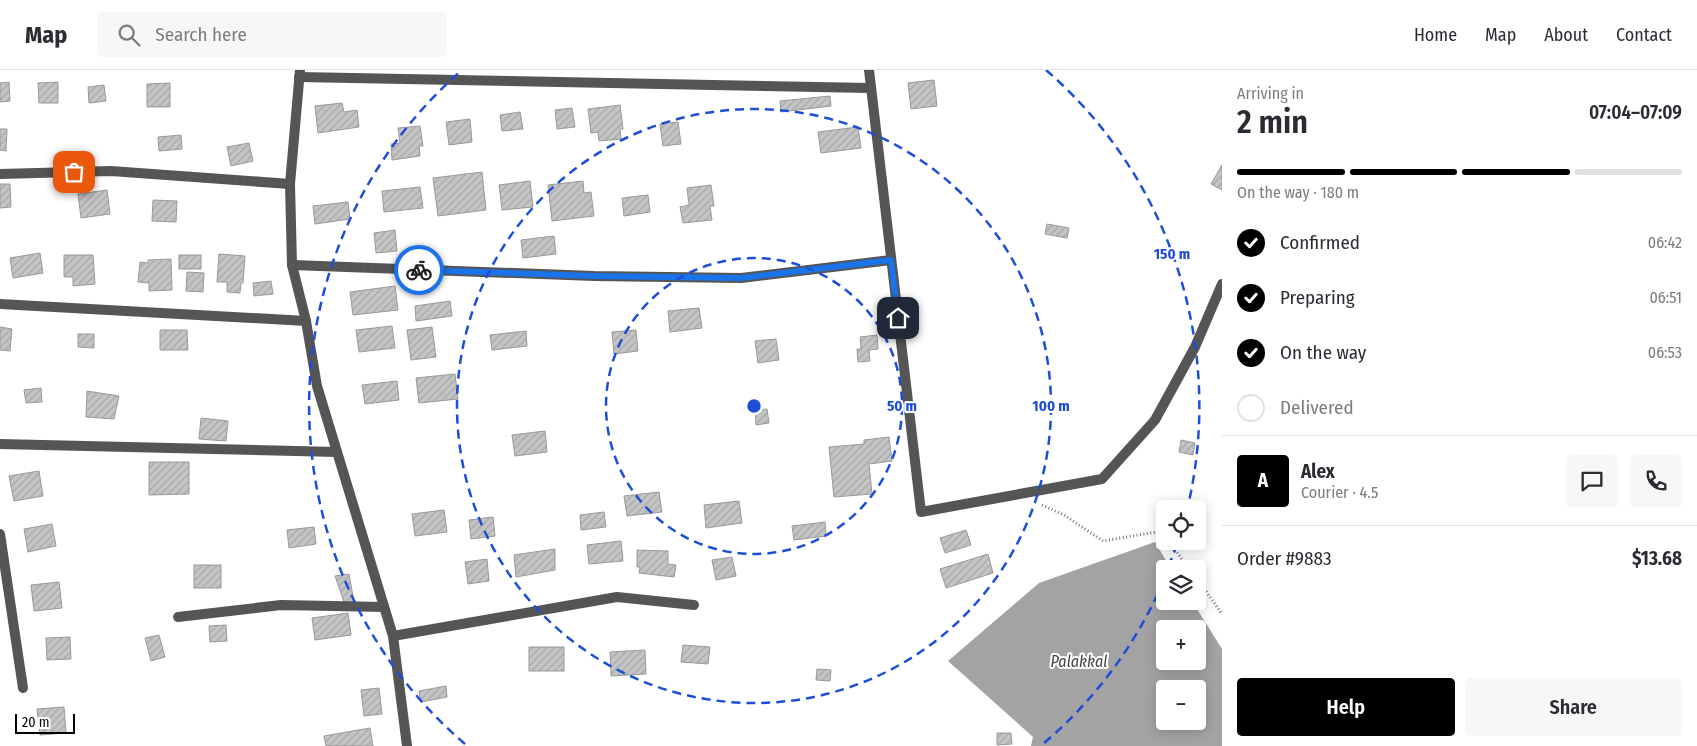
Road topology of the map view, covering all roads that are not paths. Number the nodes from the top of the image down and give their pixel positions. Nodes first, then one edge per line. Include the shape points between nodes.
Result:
1 (869, 70) edge
2 (300, 74) edge
3 (871, 88) junction
4 (0, 174) edge
5 (290, 184) junction
6 (891, 260) junction
7 (292, 265) junction
8 (1222, 284) edge
9 (0, 304) edge
10 (306, 322) junction
11 (0, 444) edge
12 (338, 452) junction
13 (0, 534) edge
14 (694, 605) dead end
15 (384, 607) junction
16 (178, 617) dead end
17 (393, 636) junction
18 (23, 688) dead end
19 (407, 746) edge

1 - 3 street
2 - 3 street
2 - 5 street
3 - 6 street
4 - 5 street via 111,171
5 - 7 street
6 - 7 street via 741,278
6 - 8 street via 921,512 1102,479 1155,420 1195,346
7 - 10 street
9 - 10 street
10 - 12 street via 317,386
11 - 12 street
12 - 15 street
13 - 18 street
14 - 17 street via 617,597
15 - 16 street via 280,605
15 - 17 street
17 - 19 street

